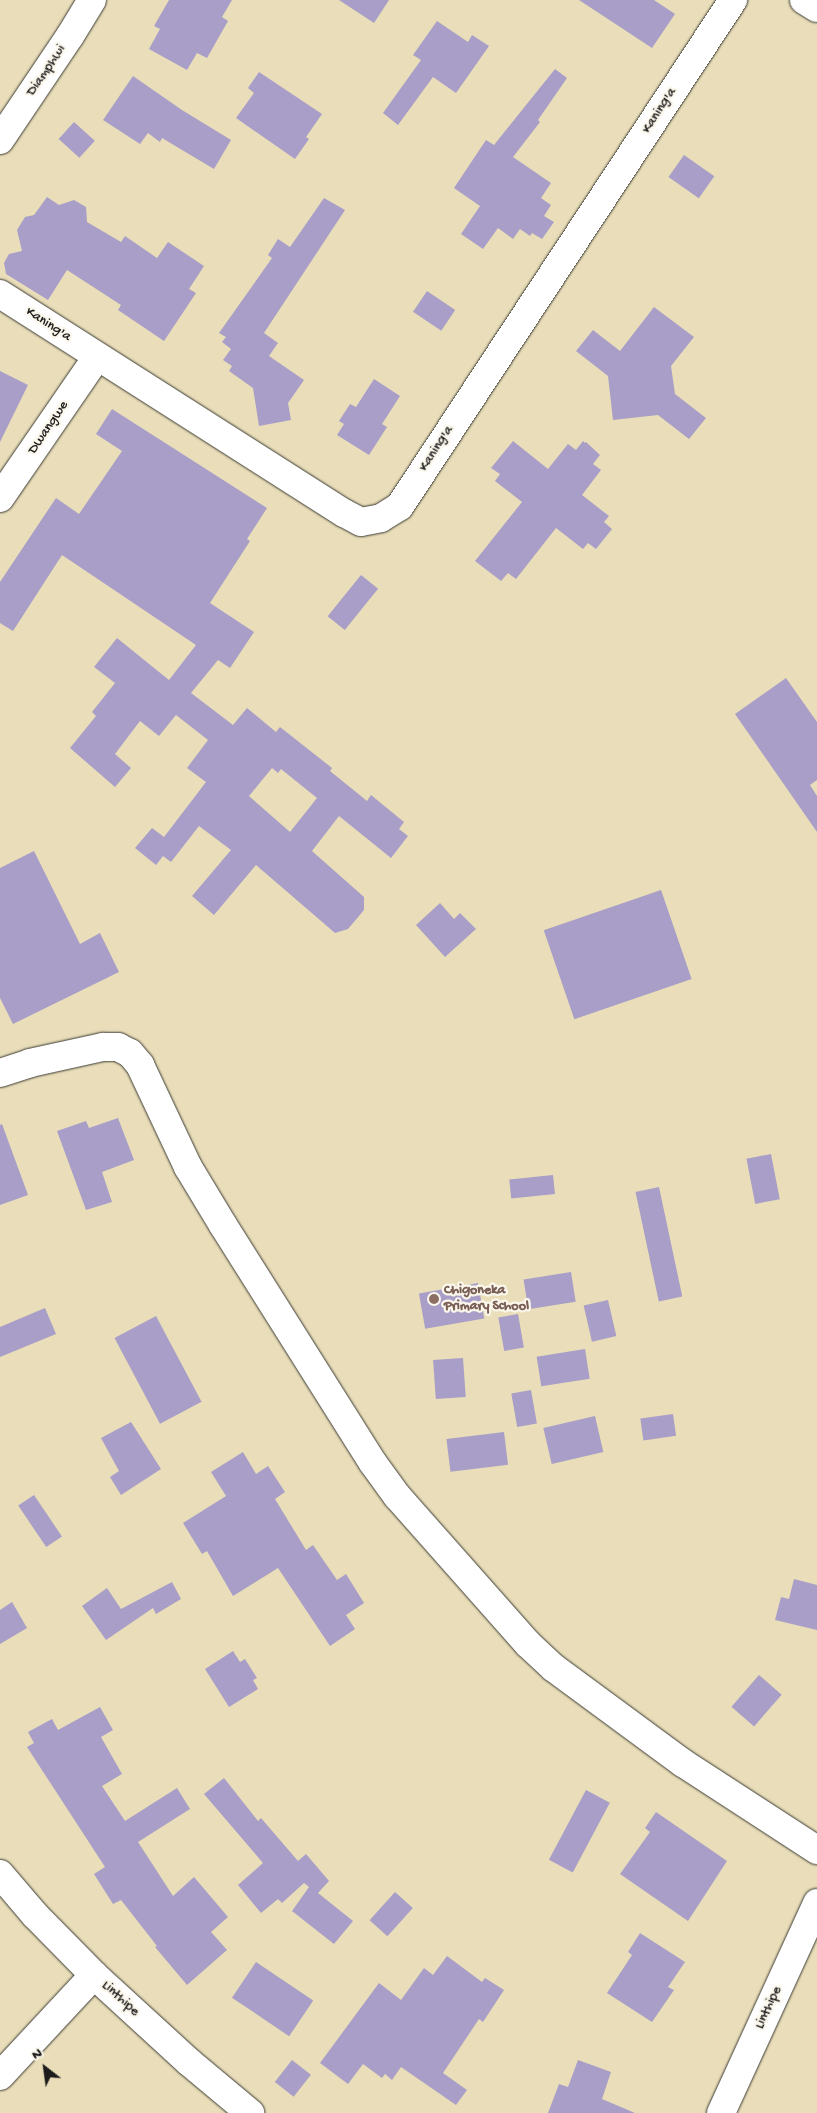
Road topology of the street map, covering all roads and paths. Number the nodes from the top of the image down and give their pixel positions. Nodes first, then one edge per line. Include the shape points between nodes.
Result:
1 (92, 0) edge
2 (733, 0) edge
3 (804, 0) edge
4 (817, 8) edge
5 (0, 140) edge
6 (0, 294) edge
7 (97, 357) junction
8 (0, 498) edge
9 (0, 1073) edge
10 (817, 1850) edge
11 (0, 1874) edge
12 (817, 1903) edge
13 (94, 1975) junction
14 (0, 2076) edge
15 (250, 2113) edge
16 (721, 2113) edge

1 - 5 street, Diamphwi
2 - 7 street, Kaning'a via 400,506 381,518 361,522 344,513
3 - 4 street
6 - 7 street, Kaning'a
7 - 8 street, Dwangwe
9 - 10 street via 103,1047 118,1047 130,1053 140,1065 188,1167 367,1455 397,1496 528,1644 554,1668 682,1763
11 - 13 street, Linthipe
12 - 16 street, Linthipe
13 - 14 street
13 - 15 street, Linthipe

